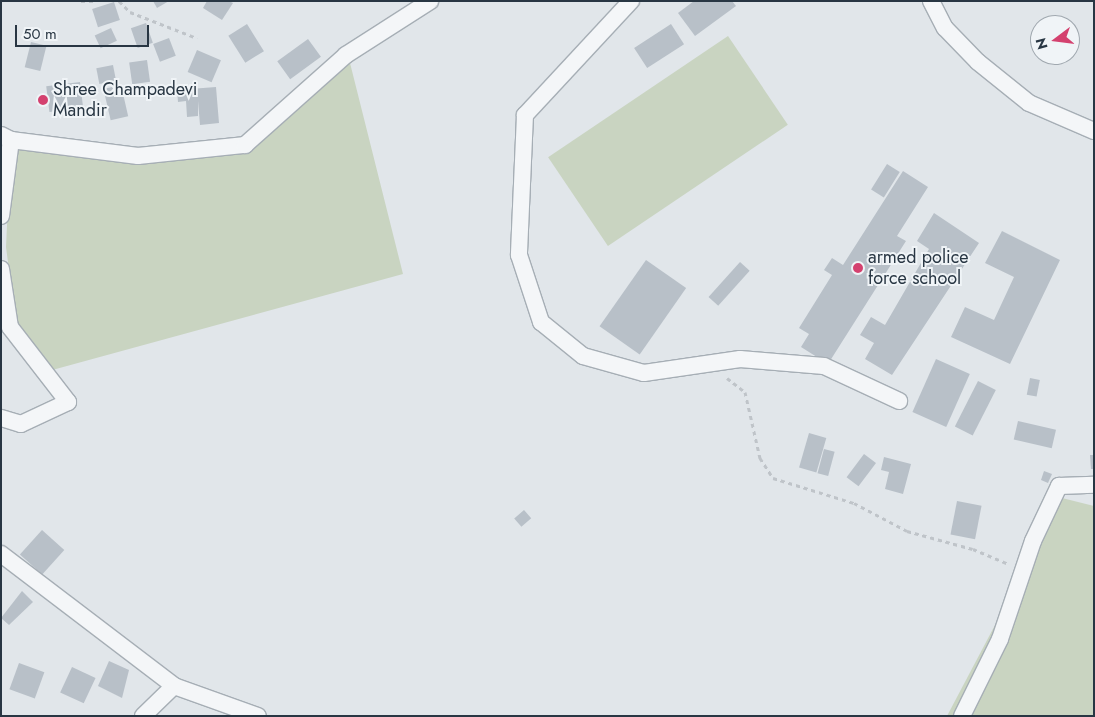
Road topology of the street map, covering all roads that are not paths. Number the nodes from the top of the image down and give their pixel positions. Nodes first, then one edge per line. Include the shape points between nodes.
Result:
1 (430, 1) edge
2 (631, 1) edge
3 (931, 1) edge
4 (1094, 131) edge
5 (6, 137) edge
6 (1, 216) edge
7 (1, 270) edge
8 (899, 402) dead end
9 (1, 418) edge
10 (1094, 485) edge
11 (1, 554) edge
12 (174, 686) junction
13 (143, 716) edge
14 (258, 716) edge
15 (962, 716) edge

1 - 5 street via 346,55 245,145 138,156
2 - 8 street via 525,115 519,254 541,322 584,356 644,373 740,359 824,366
3 - 4 street via 945,28 978,62 1022,97
5 - 6 street
7 - 9 street via 10,326 68,402 21,424
10 - 15 street via 1059,486 1024,569 1000,639
11 - 12 street
12 - 13 street
12 - 14 street

